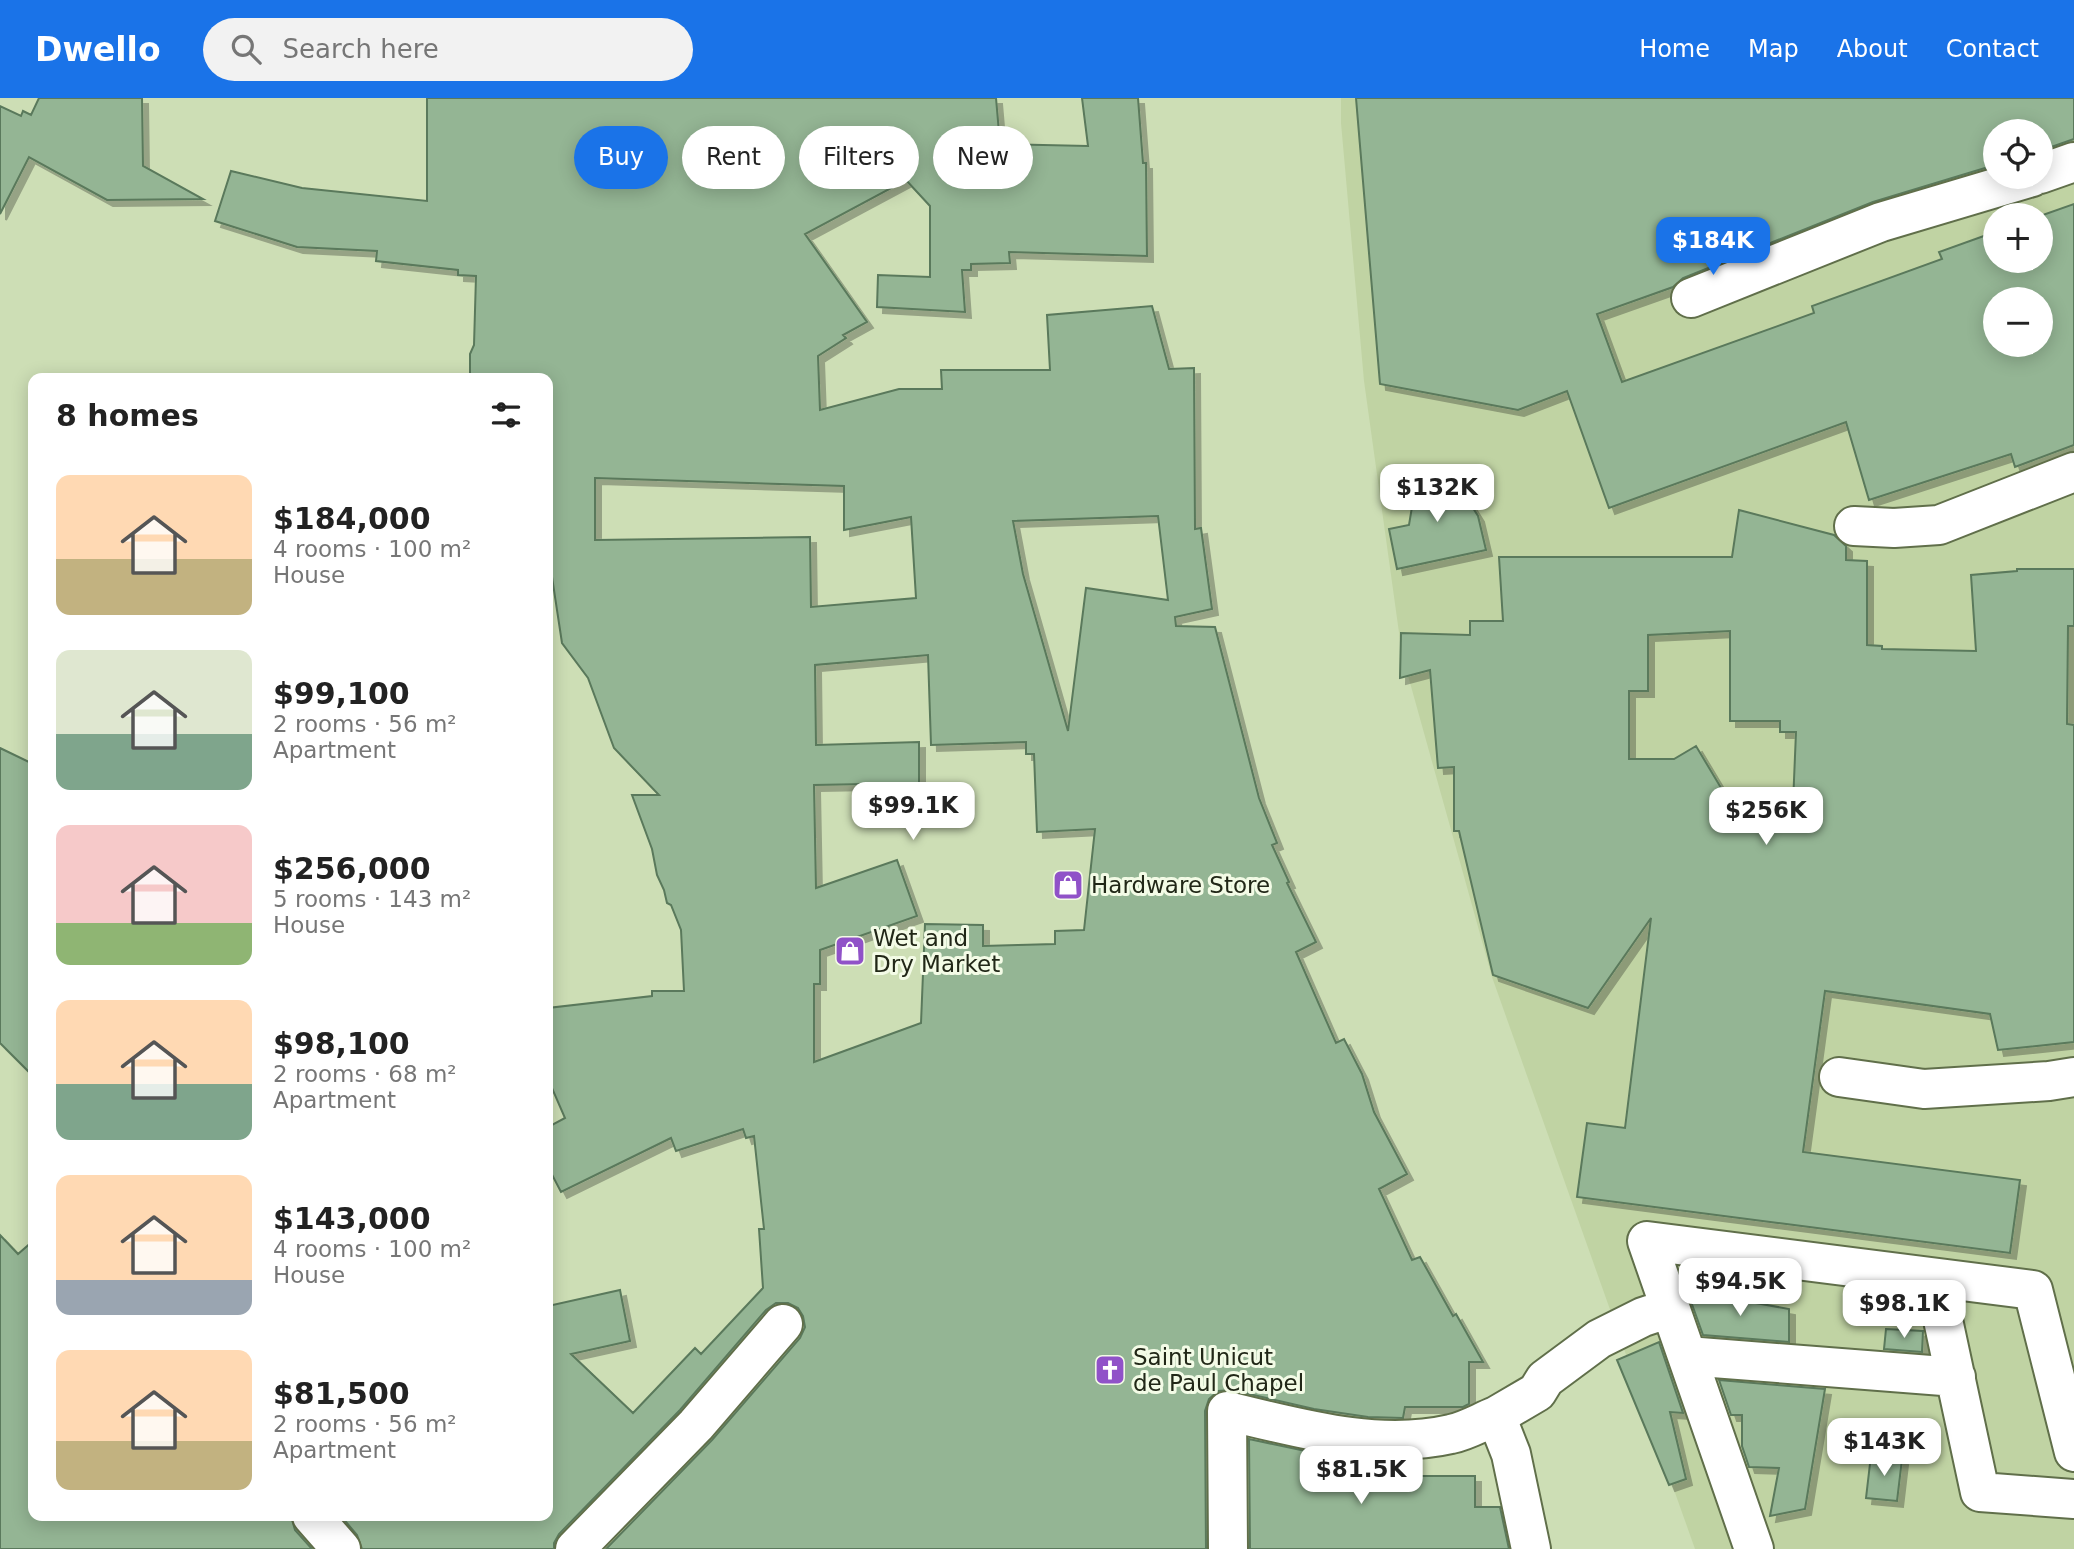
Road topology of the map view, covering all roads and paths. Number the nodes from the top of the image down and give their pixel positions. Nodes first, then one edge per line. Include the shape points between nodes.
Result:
1 (2074, 162) edge
2 (2053, 169) edge
3 (1992, 189) edge
4 (1691, 298) dead end
5 (2074, 472) edge
6 (1854, 526) dead end
7 (1839, 1077) dead end
8 (2074, 1077) edge
9 (1934, 1278) junction
10 (1670, 1308) junction
11 (783, 1324) dead end
12 (1687, 1356) junction
13 (1956, 1377) junction
14 (1496, 1416) junction
15 (2074, 1452) edge
16 (2074, 1499) edge
17 (316, 1521) edge
18 (341, 1549) edge
19 (575, 1549) edge
20 (1228, 1549) edge
21 (1531, 1549) edge
22 (1754, 1549) edge

1 - 2 street
3 - 4 street via 1881,222
5 - 6 street via 1939,525
7 - 8 street via 1924,1089
9 - 10 street via 1647,1241
9 - 13 street
9 - 15 street via 2033,1290
10 - 12 street
10 - 14 street via 1599,1339 1545,1379 1537,1392
11 - 19 street via 696,1425
12 - 13 street
12 - 22 street
13 - 16 street via 1980,1492
14 - 20 street via 1453,1434 1409,1440 1300,1429 1227,1411
14 - 21 street via 1511,1454
17 - 18 street

